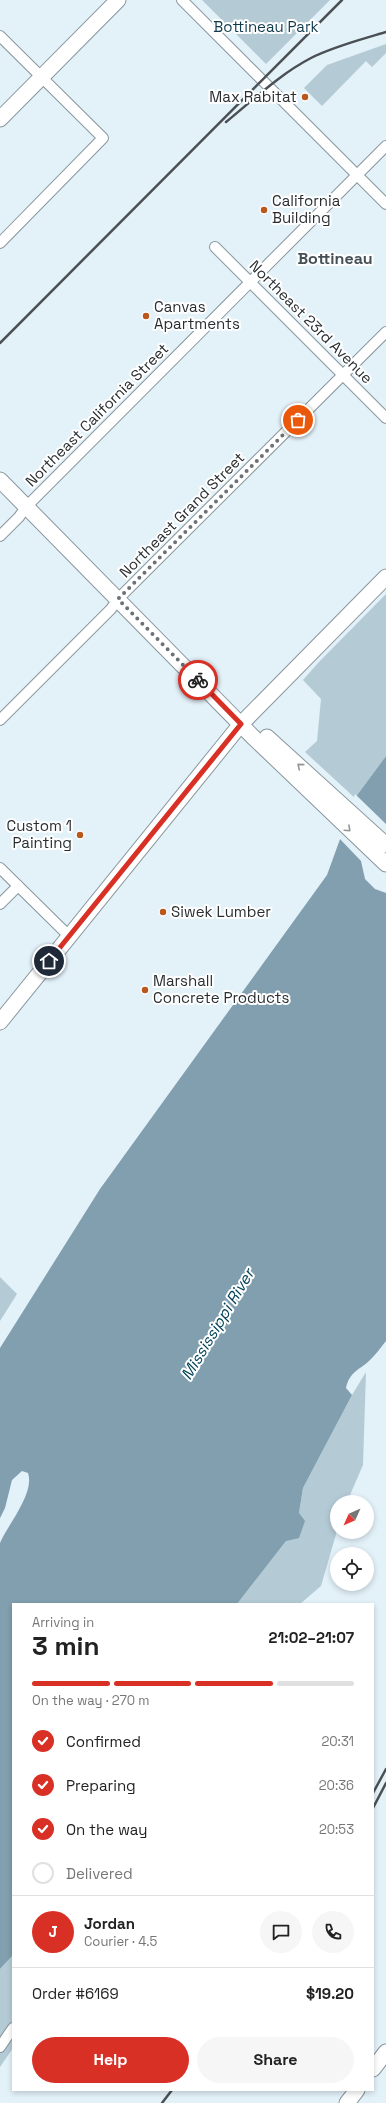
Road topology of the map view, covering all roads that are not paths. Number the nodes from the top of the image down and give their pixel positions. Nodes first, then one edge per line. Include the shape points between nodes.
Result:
1 (118, 0) edge
2 (182, 0) edge
3 (0, 36) edge
4 (42, 78) junction
5 (0, 119) edge
6 (386, 146) edge
7 (357, 175) junction
8 (386, 204) edge
9 (0, 243) edge
10 (215, 247) dead end
11 (251, 283) junction
12 (386, 332) edge
13 (343, 376) junction
14 (386, 418) edge
15 (0, 480) edge
16 (26, 507) junction
17 (0, 536) edge
18 (386, 577) edge
19 (118, 599) junction
20 (0, 720) edge
21 (241, 724) junction
22 (325, 797) junction
23 (386, 845) edge
24 (386, 864) edge
25 (0, 868) edge
26 (18, 886) junction
27 (0, 904) edge
28 (69, 936) junction
29 (0, 1022) edge
30 (12, 2029) edge
31 (0, 2047) edge
32 (386, 2052) edge
33 (374, 2068) edge
34 (356, 2091) edge
35 (348, 2103) edge

1 - 4 street
2 - 7 street
3 - 4 street
4 - 5 street
4 - 9 street via 103,138
6 - 7 street, Northeast California Street
7 - 8 street
7 - 11 street, Northeast California Street
10 - 11 street, Northeast 23rd Avenue
11 - 13 street, Northeast 23rd Avenue
11 - 16 street, Northeast California Street
12 - 13 street, Northeast Grand Street
13 - 14 street, Northeast 23rd Avenue
13 - 19 street, Northeast Grand Street
15 - 16 street
16 - 17 street, Northeast California Street
16 - 19 street
18 - 21 street
19 - 20 street, Northeast Grand Street
19 - 21 street
21 - 22 street
21 - 28 street
22 - 23 street
22 -> 24 street
25 - 26 street
26 - 27 street
26 - 28 street
28 - 29 street
30 - 31 street
32 - 33 street
34 - 35 street

